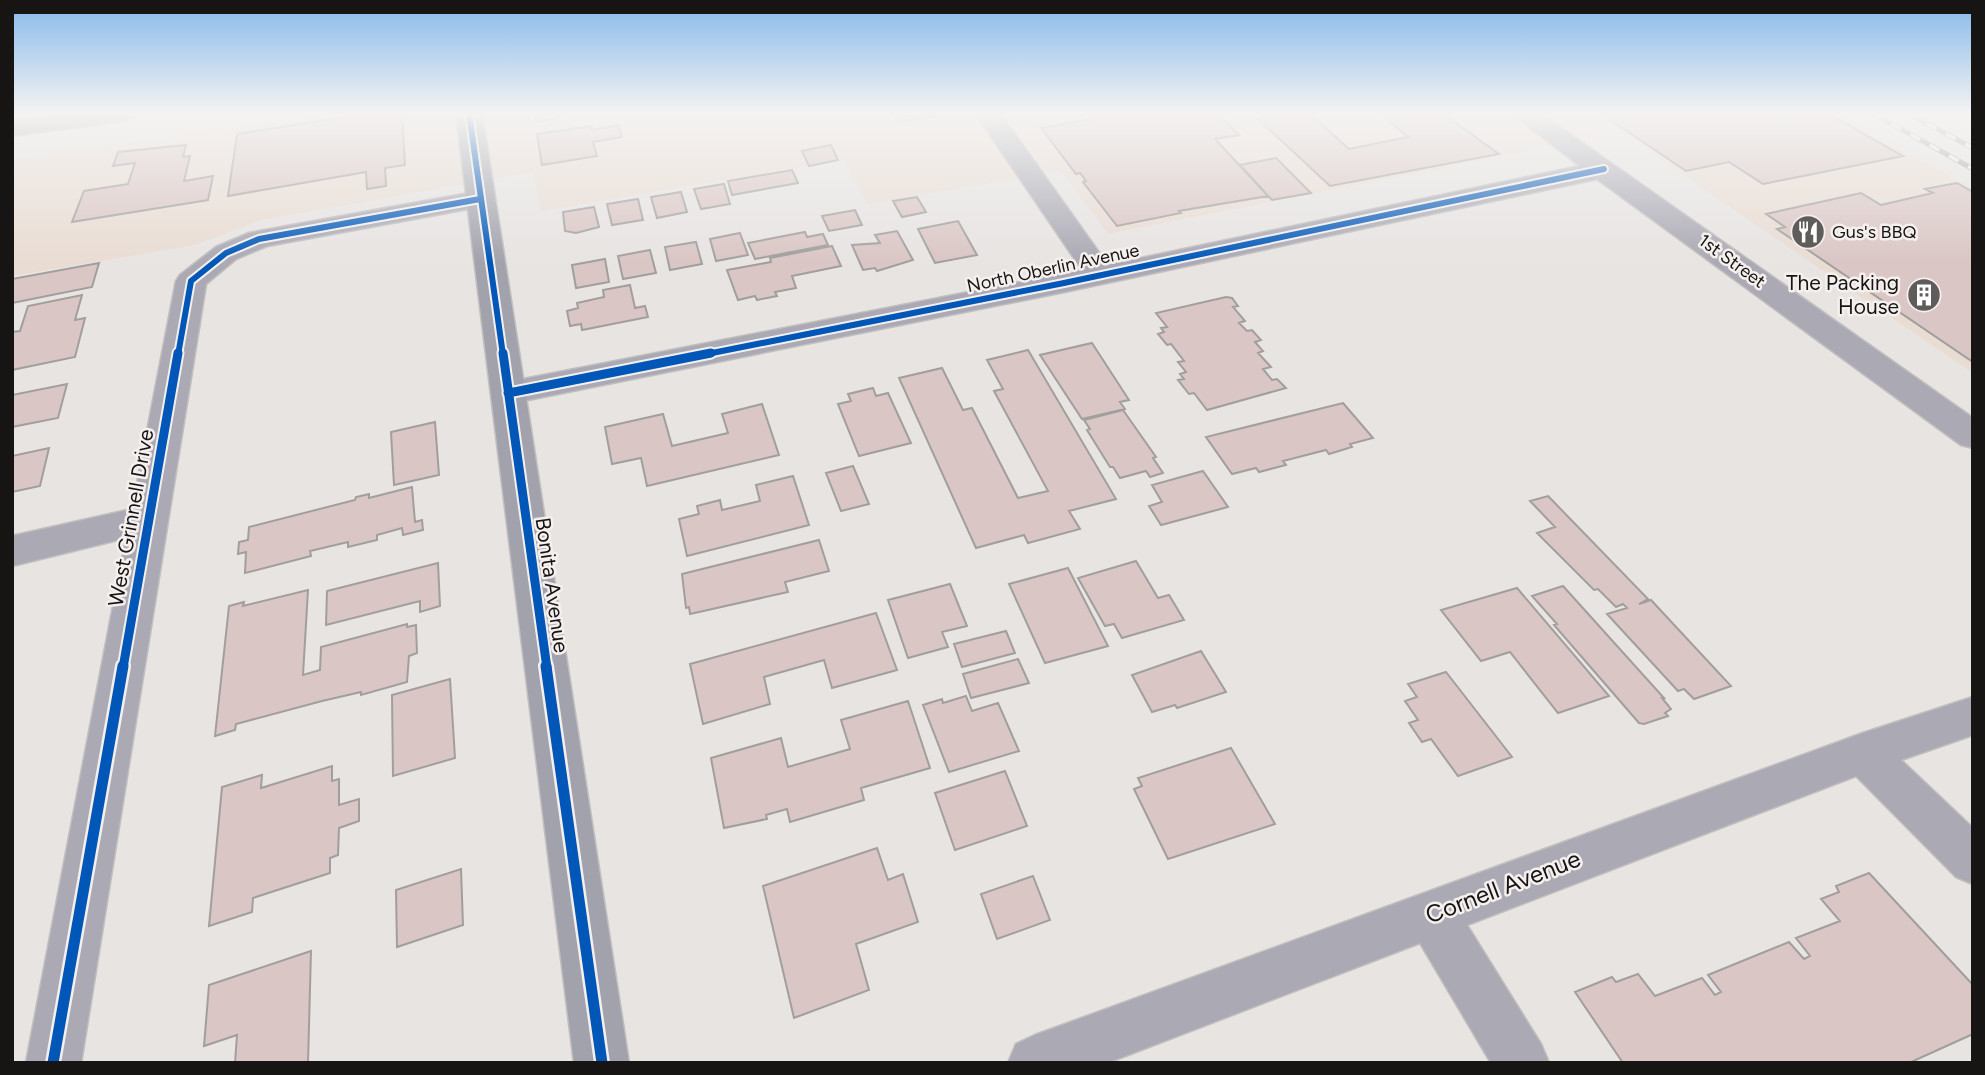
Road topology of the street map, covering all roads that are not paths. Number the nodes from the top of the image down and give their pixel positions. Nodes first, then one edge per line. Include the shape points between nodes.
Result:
1 (475, 163) edge
2 (1022, 163) edge
3 (1596, 163) edge
4 (1604, 169) junction
5 (480, 199) junction
6 (1100, 274) junction
7 (508, 393) junction
8 (1973, 436) edge
9 (148, 519) junction
10 (12, 551) edge
11 (1973, 716) edge
12 (1863, 752) junction
13 (1973, 861) edge
14 (1431, 914) junction
15 (53, 1063) edge
16 (602, 1063) edge
17 (1035, 1063) edge
18 (1522, 1063) edge

1 - 5 main road, Bonita Avenue
2 - 6 street
3 - 4 street, 1st Street
4 - 6 street, North Oberlin Avenue
4 - 8 street, 1st Street
5 - 7 main road, Bonita Avenue
5 - 9 street, West Grinnell Drive via 259,239 226,253 191,281
6 - 7 street, North Oberlin Avenue
7 - 16 main road, Bonita Avenue
9 - 10 street
9 - 15 street, West Grinnell Drive
11 - 12 street, Cornell Avenue
12 - 13 street
12 - 14 street, Cornell Avenue
14 - 17 street, Cornell Avenue
14 - 18 street

